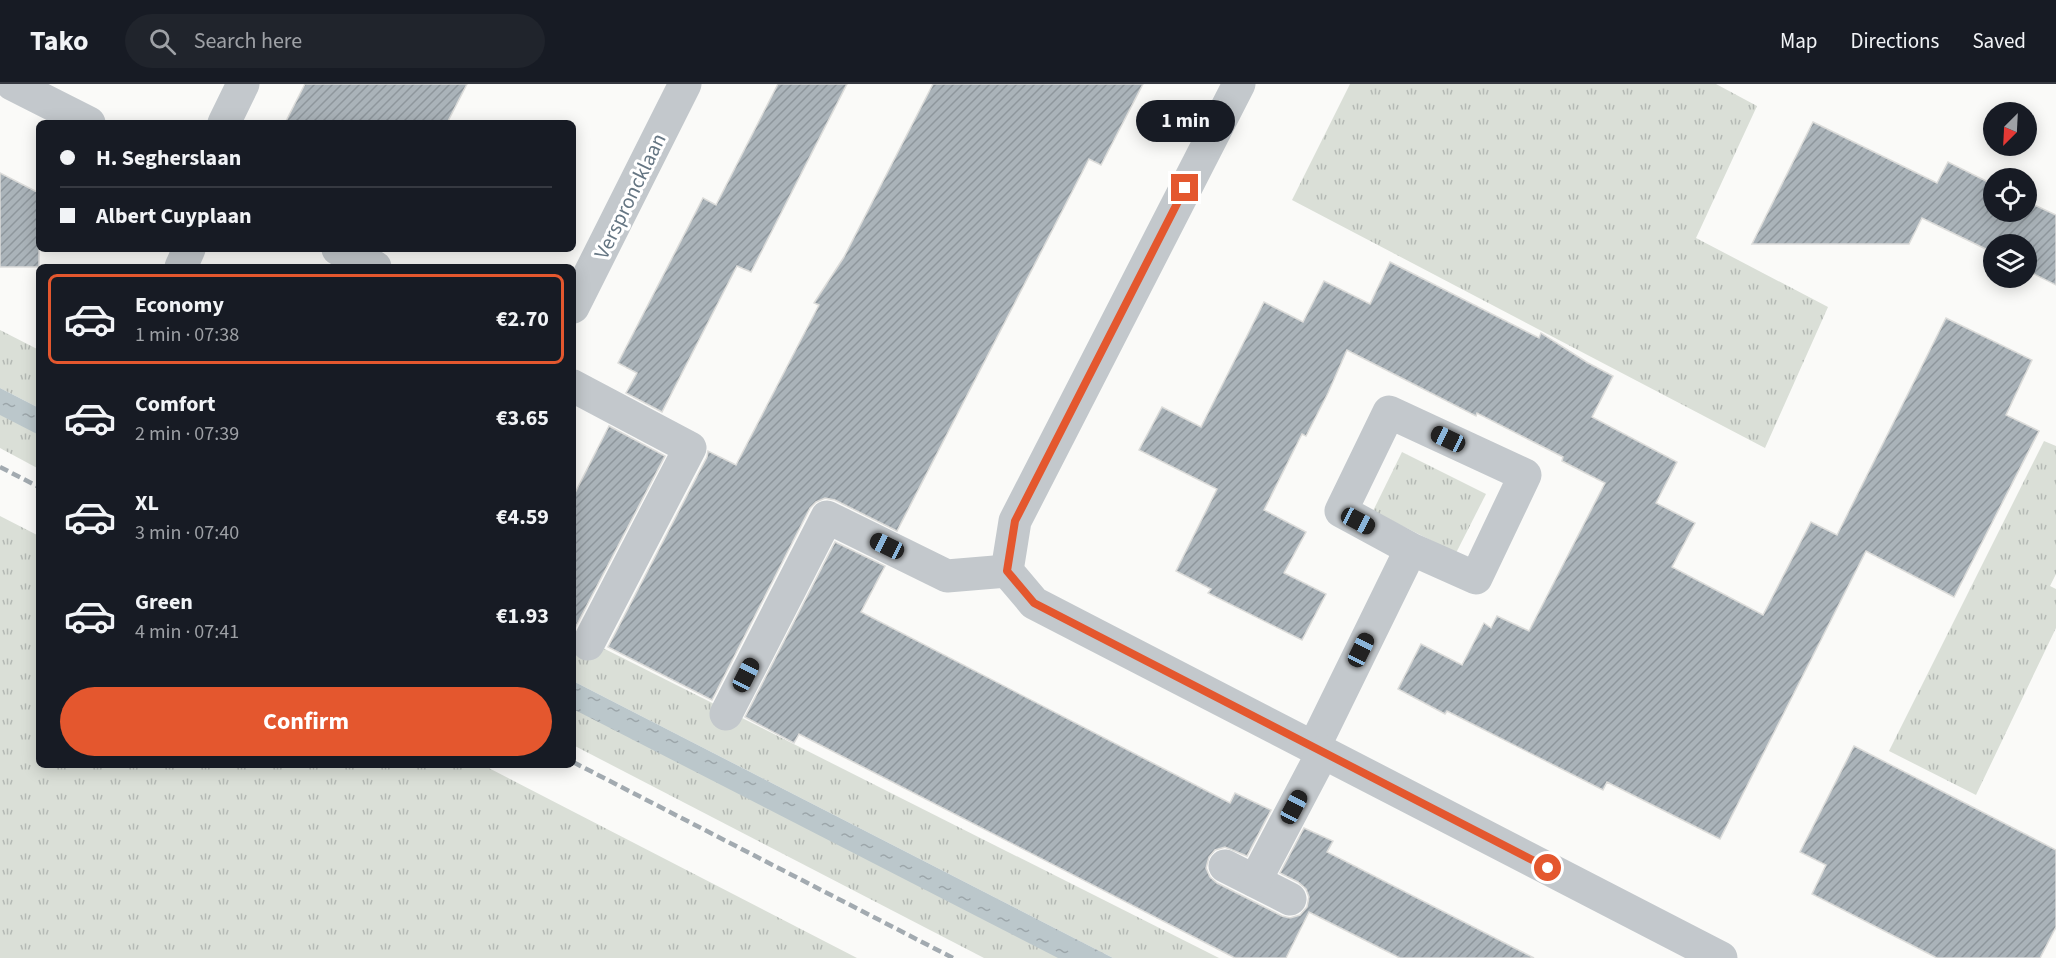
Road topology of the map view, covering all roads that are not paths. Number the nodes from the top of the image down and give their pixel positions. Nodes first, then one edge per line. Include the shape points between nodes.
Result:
1 (12, 84) edge
2 (243, 84) edge
3 (685, 84) edge
4 (1239, 84) edge
5 (84, 120) edge
6 (225, 120) edge
7 (344, 252) edge
8 (369, 264) edge
9 (576, 301) edge
10 (576, 388) edge
11 (1411, 549) junction
12 (1007, 571) junction
13 (588, 644) dead end
14 (726, 714) dead end
15 (1318, 749) junction
16 (1225, 866) dead end
17 (1255, 881) junction
18 (1290, 899) dead end
19 (1721, 958) edge

1 - 5 street
2 - 6 street
3 - 9 street, Versproncklaan
4 - 12 street via 1015,521
7 - 8 street
10 - 13 street via 690,448
11 - 11 street via 1476,578 1525,475 1389,412 1341,511
11 - 15 street
12 - 14 street via 947,576 827,517
12 - 15 street via 1034,603
15 - 17 street
15 - 19 street
16 - 17 street
17 - 18 street

